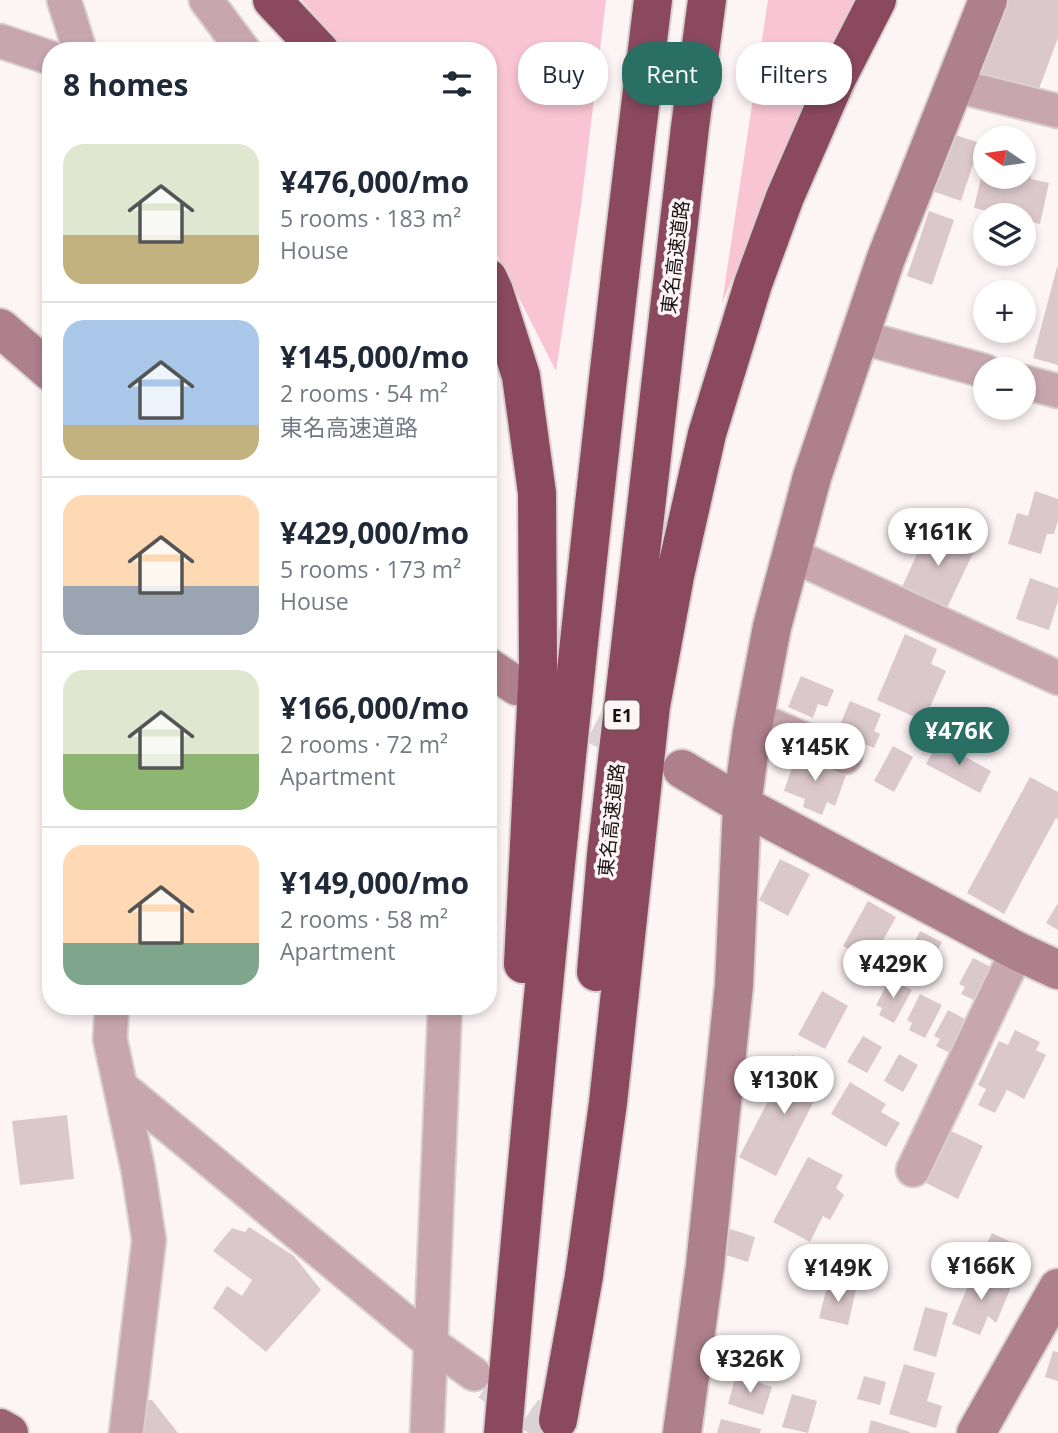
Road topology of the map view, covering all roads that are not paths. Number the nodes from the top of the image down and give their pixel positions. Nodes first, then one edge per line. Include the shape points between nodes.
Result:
1 (64, 0) edge
2 (206, 0) edge
3 (272, 0) edge
4 (653, 0) edge
5 (707, 0) edge
6 (877, 0) edge
7 (988, 0) edge
8 (0, 41) edge
9 (77, 42) edge
10 (237, 42) edge
11 (312, 42) edge
12 (42, 55) edge
13 (953, 85) junction
14 (1058, 111) edge
15 (497, 305) edge
16 (0, 328) edge
17 (860, 337) junction
18 (42, 364) edge
19 (973, 368) edge
20 (1036, 385) edge
21 (1058, 391) edge
22 (792, 555) junction
23 (1058, 678) edge
24 (755, 718) junction
25 (845, 757) dead end
26 (682, 769) tunnel mouth
27 (742, 805) junction
28 (1017, 951) junction
29 (1058, 970) edge
30 (111, 1015) edge
31 (445, 1015) edge
32 (120, 1086) junction
33 (913, 1170) dead end
34 (516, 1285) junction
35 (1058, 1288) edge
36 (432, 1344) junction
37 (474, 1374) tunnel mouth
38 (558, 1426) edge
39 (0, 1428) edge
40 (9, 1433) edge
41 (126, 1433) edge
42 (427, 1433) edge
43 (503, 1433) edge
44 (682, 1433) edge
45 (976, 1433) edge

1 - 9 street
2 - 10 street
3 - 11 highway
4 - 34 highway via 567,760
5 - 38 highway, 東名高速道路 / E1 via 606,855
6 - 38 highway via 835,80 753,284 707,435 675,576 651,706 608,1103
7 - 13 street
8 - 12 street
13 - 14 street
13 - 17 street
15 - 34 highway via 521,376 537,493 538,666 519,1044
16 - 18 street
17 - 19 street
17 - 22 street via 812,477
20 - 21 street
22 - 23 street
22 - 24 street via 772,626
24 - 25 street
24 - 27 street
26 - 27 street
27 - 28 street
27 - 44 street via 734,985 705,1266
28 - 29 street
28 - 33 street
30 - 32 street via 110,1038
31 - 36 street
32 - 36 street
32 - 41 street via 149,1240
34 - 43 highway
35 - 45 street
36 - 37 street
36 - 42 street
39 - 40 main road

